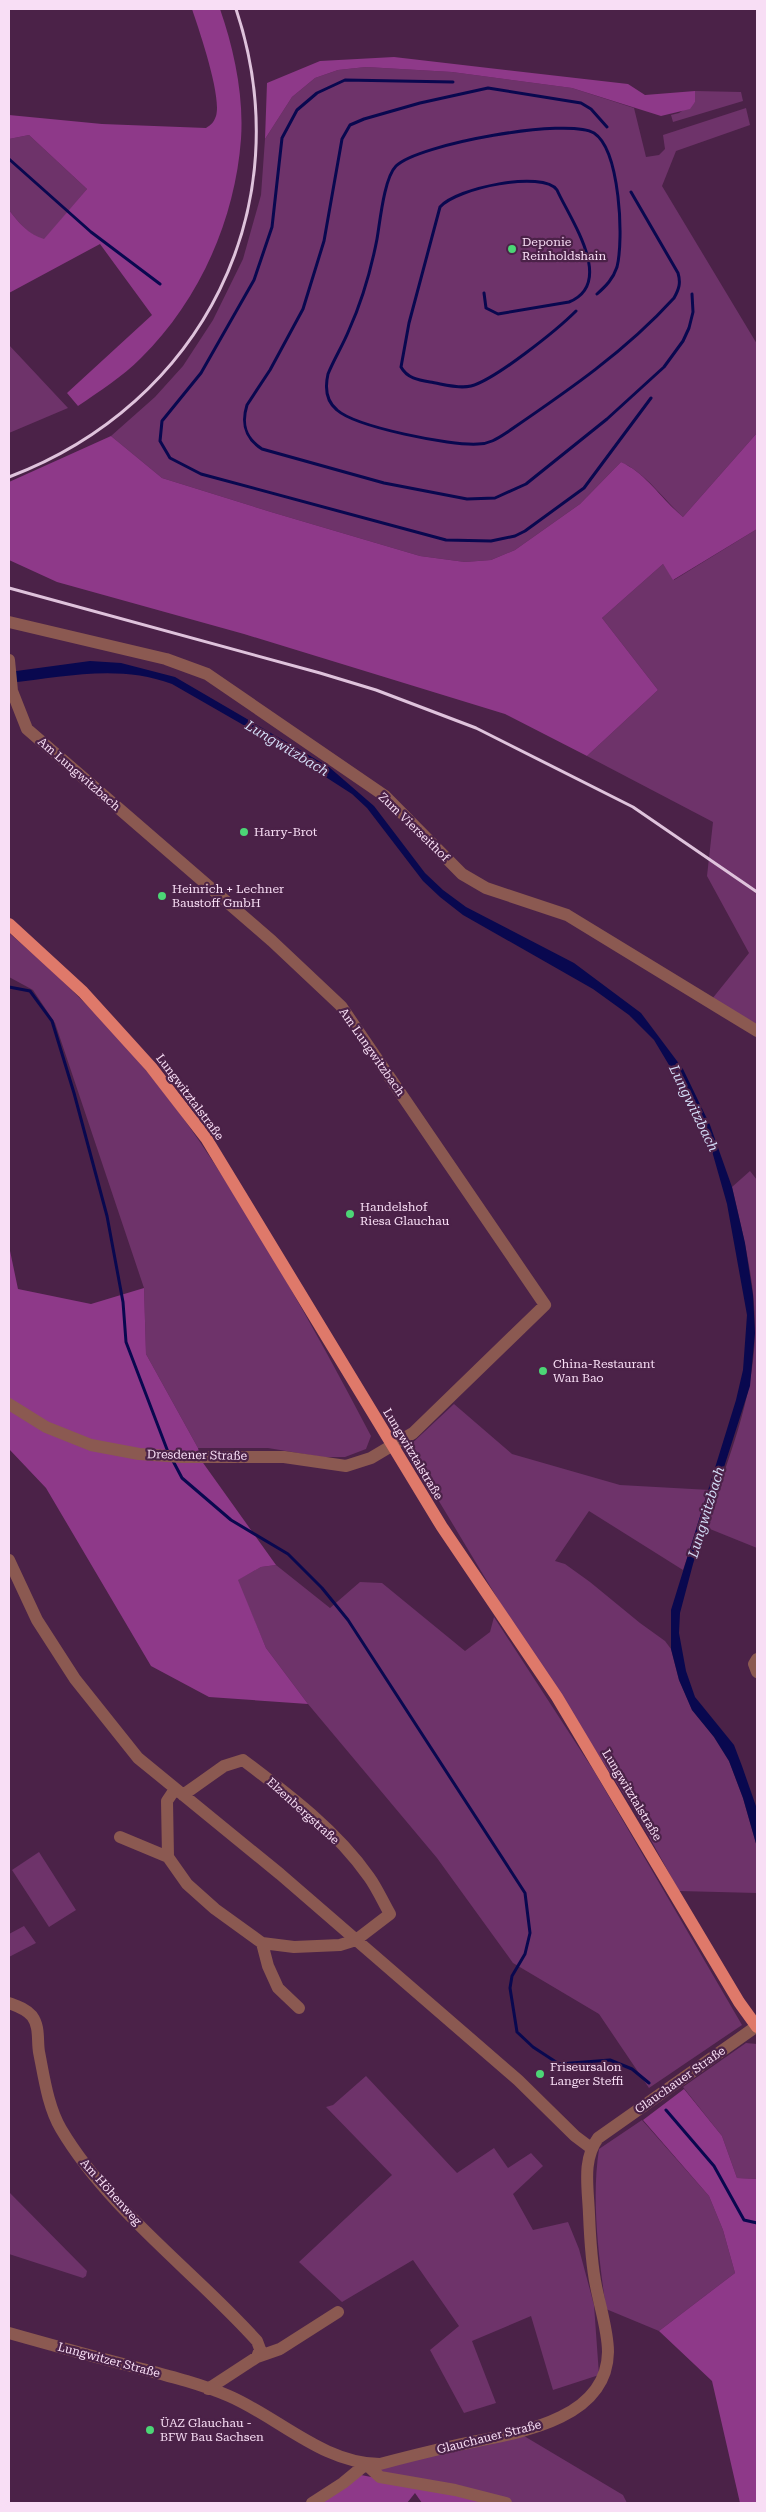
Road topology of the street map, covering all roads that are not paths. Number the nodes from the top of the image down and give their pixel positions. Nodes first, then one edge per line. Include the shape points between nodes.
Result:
1 (9, 622) edge
2 (9, 660) edge
3 (9, 924) edge
4 (757, 1031) edge
5 (9, 1404) edge
6 (392, 1447) junction
7 (9, 1560) edge
8 (757, 1659) edge
9 (757, 1672) edge
10 (179, 1792) junction
11 (120, 1837) dead end
12 (168, 1857) junction
13 (356, 1940) junction
14 (262, 1943) junction
15 (9, 2003) edge
16 (299, 2008) dead end
17 (757, 2027) edge
18 (591, 2148) junction
19 (338, 2312) dead end
20 (9, 2333) edge
21 (257, 2357) junction
22 (208, 2389) junction
23 (366, 2464) junction
24 (312, 2503) edge
25 (506, 2503) edge

1 - 4 street, Zum Vierseithof via 166,659 207,674 384,796 462,874 486,888 567,915
2 - 6 street, Am Lungwitzbach via 12,691 27,728 272,941 341,1006 545,1305 413,1433
3 - 6 main road, Lungwitztalstraße via 83,992 151,1067 206,1138
5 - 6 street, Dresdener Straße via 46,1427 91,1445 162,1456 284,1457 346,1466
6 - 17 main road, Lungwitztalstraße via 557,1697
7 - 10 street via 37,1620 75,1679 138,1758
8 - 9 street via 754,1664
10 - 12 street via 167,1801
10 - 13 street
10 - 13 street, Elzenbergstraße via 224,1766 243,1760 287,1794 329,1831 369,1877 390,1914
11 - 12 street
12 - 14 street via 187,1884
13 - 14 street via 325,1947
13 - 18 street via 518,2080
14 - 16 street via 278,1988
15 - 21 street, Am Höhenweg via 31,2015 38,2029 50,2103 60,2127 79,2157 124,2210 257,2341 260,2348
17 - 18 street, Glauchauer Straße via 598,2138
18 - 23 street, Glauchauer Straße via 587,2162 591,2245 608,2351 606,2371 596,2390 560,2419 519,2433 380,2464
19 - 21 street via 280,2349
20 - 22 street, Lungwitzer Straße
21 - 22 street
22 - 23 street, Glauchauer Straße via 229,2397 315,2445
23 - 24 street via 343,2484
23 - 25 street via 380,2477

